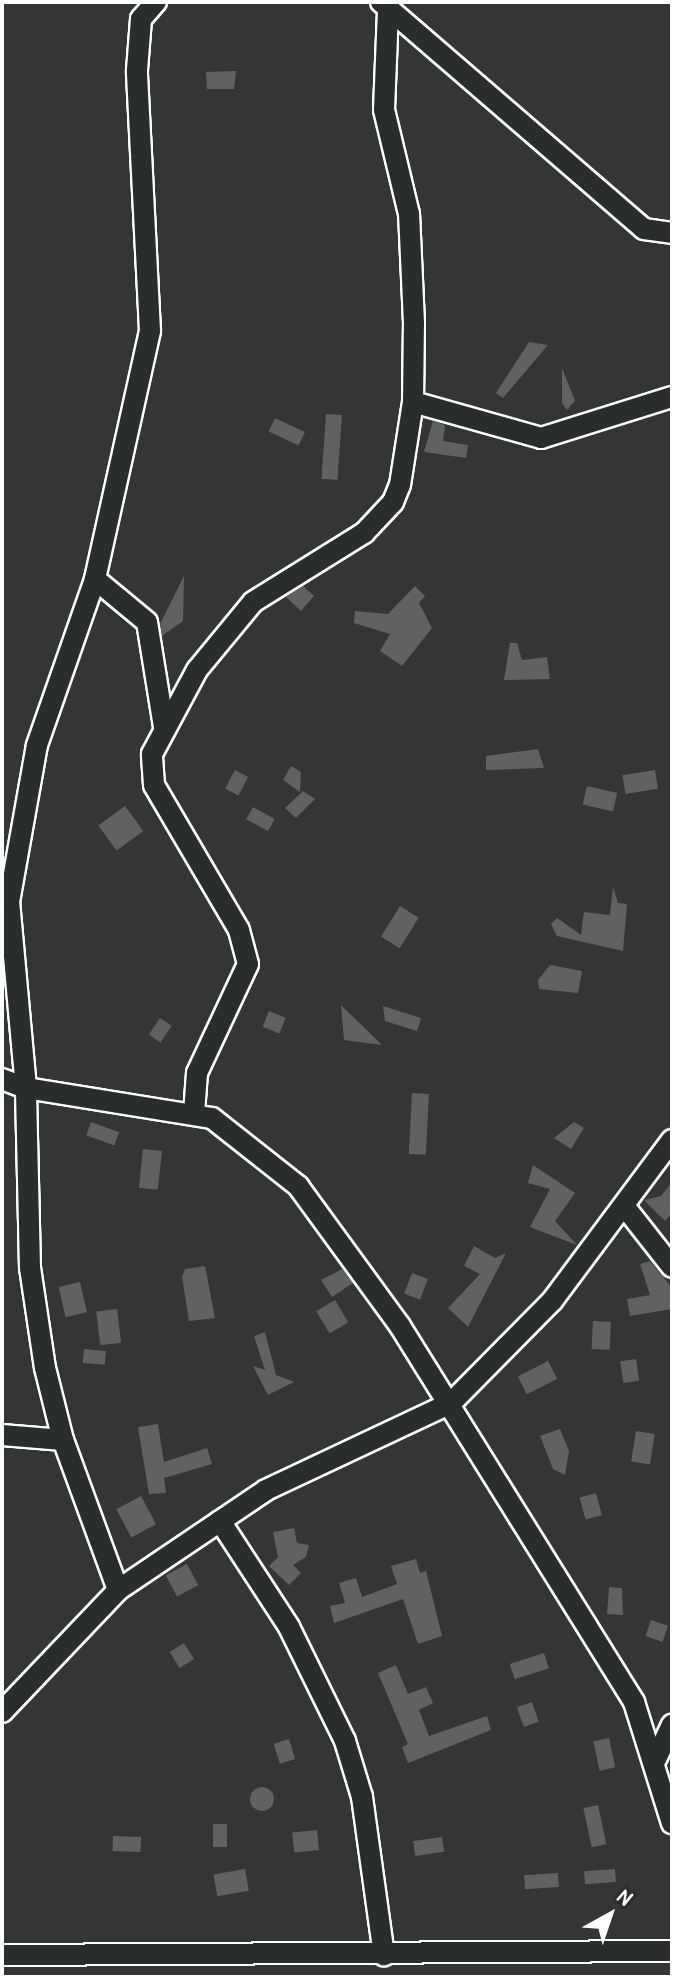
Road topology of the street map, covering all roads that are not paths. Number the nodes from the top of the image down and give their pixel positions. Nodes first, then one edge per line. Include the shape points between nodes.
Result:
1 (156, 2) edge
2 (384, 6) edge
3 (672, 233) edge
4 (672, 397) edge
5 (413, 402) junction
6 (95, 579) junction
7 (164, 727) junction
8 (2, 1079) edge
9 (26, 1088) junction
10 (194, 1113) junction
11 (672, 1140) edge
12 (625, 1207) junction
13 (672, 1267) edge
14 (451, 1403) junction
15 (2, 1435) edge
16 (63, 1440) junction
17 (220, 1521) junction
18 (118, 1590) junction
19 (2, 1712) edge
20 (672, 1725) edge
21 (656, 1759) junction
22 (672, 1823) edge
23 (672, 1951) edge
24 (2, 1955) edge
25 (384, 1955) junction

1 - 6 street via 141,19 137,70 150,331
2 - 3 street via 644,229
2 - 5 street via 384,110 409,214
4 - 5 street via 541,438
5 - 7 street via 400,485 380,519 253,602 197,670
6 - 7 street via 147,622
6 - 9 street via 37,745 9,902
7 - 10 street via 152,754 154,785 239,930 248,964 197,1073
8 - 9 street
9 - 10 street
9 - 16 street via 30,1268
10 - 14 street via 230,1129 298,1186
11 - 12 street
12 - 13 street
12 - 14 street via 552,1301
14 - 17 street via 266,1490
14 - 21 street via 634,1702
15 - 16 street
16 - 18 street
17 - 18 street
17 - 25 street via 289,1627 345,1741 362,1797
18 - 19 street
20 - 21 street
21 - 22 street
23 - 25 street
24 - 25 street

